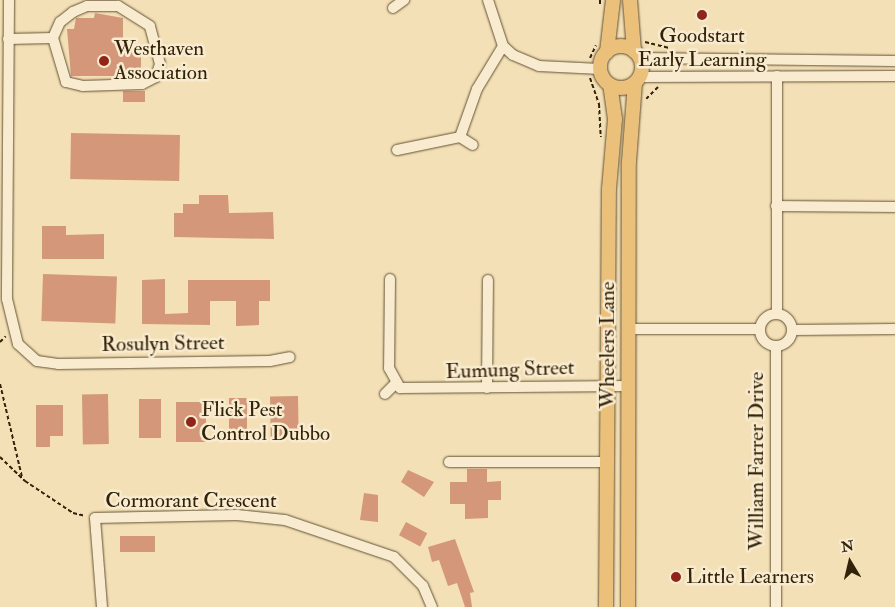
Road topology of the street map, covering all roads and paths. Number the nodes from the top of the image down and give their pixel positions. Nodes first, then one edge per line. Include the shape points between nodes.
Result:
1 (8, 0) edge
2 (404, 0) edge
3 (488, 0) edge
4 (600, 0) edge
5 (613, 0) edge
6 (630, 0) edge
7 (393, 8) dead end
8 (600, 16) dead end
9 (599, 37) dead end
10 (53, 38) junction
11 (8, 39) junction
12 (503, 46) junction
13 (607, 52) junction
14 (637, 55) junction
15 (895, 61) edge
16 (595, 69) junction
17 (777, 76) junction
18 (895, 76) edge
19 (637, 80) junction
20 (610, 85) junction
21 (460, 137) junction
22 (473, 145) dead end
23 (397, 150) dead end
24 (609, 163) junction
25 (776, 206) junction
26 (895, 207) edge
27 (390, 279) dead end
28 (488, 280) dead end
29 (777, 313) junction
30 (628, 329) junction
31 (760, 329) junction
32 (895, 329) edge
33 (793, 330) junction
34 (776, 346) junction
35 (290, 357) dead end
36 (0, 384) edge
37 (395, 384) junction
38 (607, 386) junction
39 (628, 386) junction
40 (487, 388) junction
41 (385, 394) dead end
42 (0, 457) edge
43 (449, 462) dead end
44 (606, 462) junction
45 (22, 478) junction
46 (95, 518) junction
47 (102, 607) edge
48 (432, 607) edge
49 (606, 607) edge
50 (628, 607) edge
51 (776, 607) edge

1 - 11 street
2 - 7 street
3 - 12 street
4 - 8 path
5 - 13 main road
6 - 14 main road
9 - 16 path via 591,53
10 - 10 street via 66,82 116,87 142,84 156,77 160,64 150,26 118,6 87,6 73,12 60,22
10 - 11 street
11 - 35 street, Rosulyn Street via 6,299 18,344 37,361 270,361
12 - 16 street via 525,62 539,66
12 - 21 street via 477,89
13 - 14 main road via 617,47
13 - 16 main road
14 - 15 street
14 - 19 main road
16 - 20 main road
16 - 24 path via 599,131
17 - 18 street
17 - 19 street
17 - 25 street
19 - 20 main road via 623,88
19 - 30 main road, Wheelers Lane via 629,133
20 - 24 main road, Wheelers Lane via 615,119
21 - 22 street
21 - 23 street
24 - 38 main road, Wheelers Lane
25 - 26 street
25 - 29 street
27 - 37 street via 389,368
28 - 40 street
29 - 31 street via 767,316
29 - 33 street via 790,320
30 - 31 street
30 - 39 main road, Wheelers Lane
31 - 34 street via 763,339
32 - 33 street
33 - 34 street via 786,343
34 - 51 street, William Farrer Drive
36 - 45 path
37 - 40 street, Eumung Street via 406,390
37 - 41 street
38 - 39 street, Eumung Street
38 - 40 street, Eumung Street
38 - 44 main road, Wheelers Lane
39 - 50 main road, Wheelers Lane
42 - 45 path
43 - 44 street
44 - 49 main road, Wheelers Lane
45 - 46 path via 73,512
46 - 47 street, Cormorant Crescent
46 - 48 street, Cormorant Crescent via 237,515 285,520 394,557 423,586

